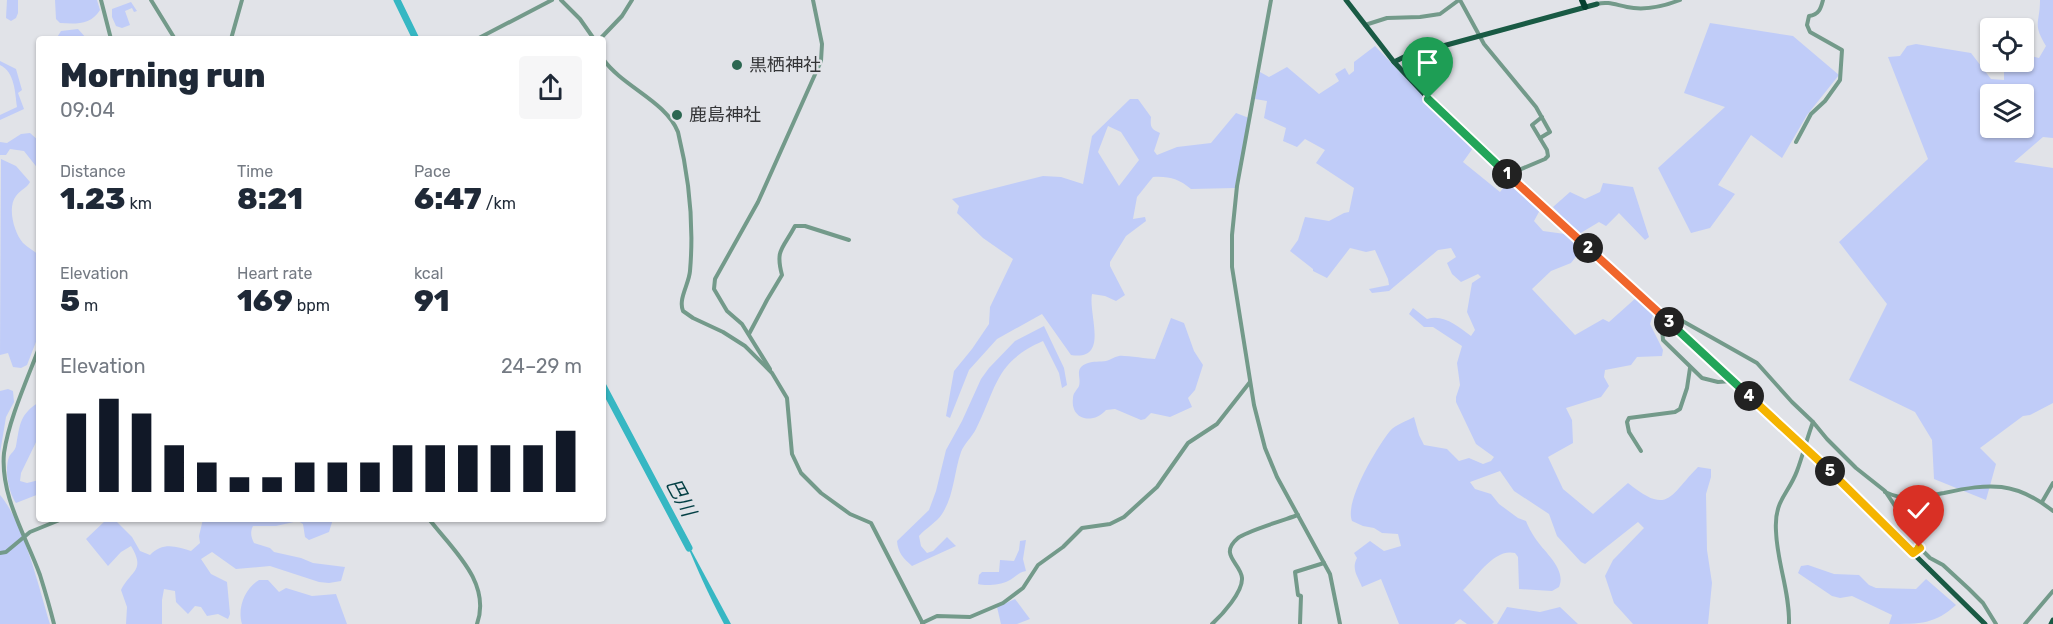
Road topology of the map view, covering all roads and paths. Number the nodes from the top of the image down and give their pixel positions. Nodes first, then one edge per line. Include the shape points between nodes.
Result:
1 (101, 0) edge
2 (151, 0) edge
3 (242, 0) edge
4 (552, 0) edge
5 (561, 0) edge
6 (632, 0) edge
7 (813, 0) edge
8 (1271, 0) edge
9 (1346, 0) edge
10 (1459, 0) edge
11 (1680, 0) edge
12 (1823, 0) edge
13 (1614, 2) edge
14 (1584, 4) edge
15 (1597, 4) joint
16 (1364, 25) junction
17 (110, 36) edge
18 (173, 36) edge
19 (232, 36) edge
20 (483, 36) edge
21 (592, 36) edge
22 (603, 36) edge
23 (1479, 36) junction
24 (606, 62) edge
25 (1394, 62) junction
26 (1542, 117) junction
27 (1540, 138) junction
28 (1796, 142) dead end
29 (1509, 176) junction
30 (849, 240) dead end
31 (1660, 314) junction
32 (750, 334) junction
33 (36, 356) edge
34 (1690, 368) junction
35 (772, 373) junction
36 (1250, 381) junction
37 (1732, 381) junction
38 (1813, 422) junction
39 (1804, 446) junction
40 (1641, 451) dead end
41 (2053, 483) edge
42 (1885, 491) junction
43 (2042, 502) junction
44 (2053, 511) edge
45 (1298, 515) junction
46 (55, 522) edge
47 (432, 522) edge
48 (24, 536) junction
49 (1920, 548) junction
50 (0, 553) edge
51 (1913, 553) junction
52 (1324, 563) junction
53 (2053, 591) edge
54 (2053, 620) edge
55 (922, 623) edge
56 (54, 624) edge
57 (477, 624) edge
58 (1212, 624) edge
59 (1300, 624) edge
60 (1340, 624) edge
61 (1789, 624) edge
62 (1985, 624) edge
63 (1996, 624) edge
64 (2025, 624) edge
65 (2051, 624) edge

1 - 17 street
2 - 18 street
3 - 19 street
4 - 20 street
5 - 21 street
6 - 22 street
7 - 32 street via 822,44 821,61 758,202 715,279 714,289 727,311
8 - 36 street via 1238,177 1232,235 1233,273
9 - 16 main road
10 - 16 street via 1440,14 1387,18
10 - 23 street
11 - 13 street via 1644,9
12 - 28 street via 1820,10 1809,16 1807,26 1810,32 1842,51 1840,80 1811,114
13 - 15 street
14 - 15 main road
14 - 23 main road
16 - 25 main road
23 - 25 main road
23 - 26 street
24 - 35 street via 665,112 678,132 689,184 690,267 682,311 745,346
25 - 29 main road via 1449,121
26 - 27 street via 1550,132
26 - 27 street via 1532,123
27 - 29 street via 1547,158
29 - 31 main road
30 - 32 street via 795,226 779,252 782,275
31 - 34 street via 1663,340
31 - 37 main road
31 - 38 street via 1663,310 1750,359
32 - 35 street
33 - 48 street via 4,453 6,489
34 - 37 street via 1707,381
34 - 40 street via 1680,409 1629,418 1629,432
35 - 55 street via 787,398 792,454 801,473 821,493 871,523
36 - 45 street via 1265,448
36 - 55 street via 1217,424 1188,443 1157,487 1124,517 1110,524 1082,528 1038,565 1023,588 1003,603 970,617 937,616
37 - 39 main road
38 - 39 street
38 - 42 street via 1856,468
39 - 51 main road
39 - 61 street via 1796,474 1779,504 1776,521
41 - 43 street
42 - 43 street via 1911,499 1997,486 2028,493
42 - 49 street
43 - 44 street
45 - 52 street
45 - 58 street via 1238,537 1230,550 1241,573 1241,584
46 - 48 street
47 - 57 street via 454,548 476,585 480,602
48 - 50 street
48 - 56 street
49 - 51 street
49 - 63 street via 1969,589
51 - 62 main road
52 - 59 street via 1295,572 1301,596
52 - 60 street via 1330,574
53 - 64 street
54 - 65 main road

